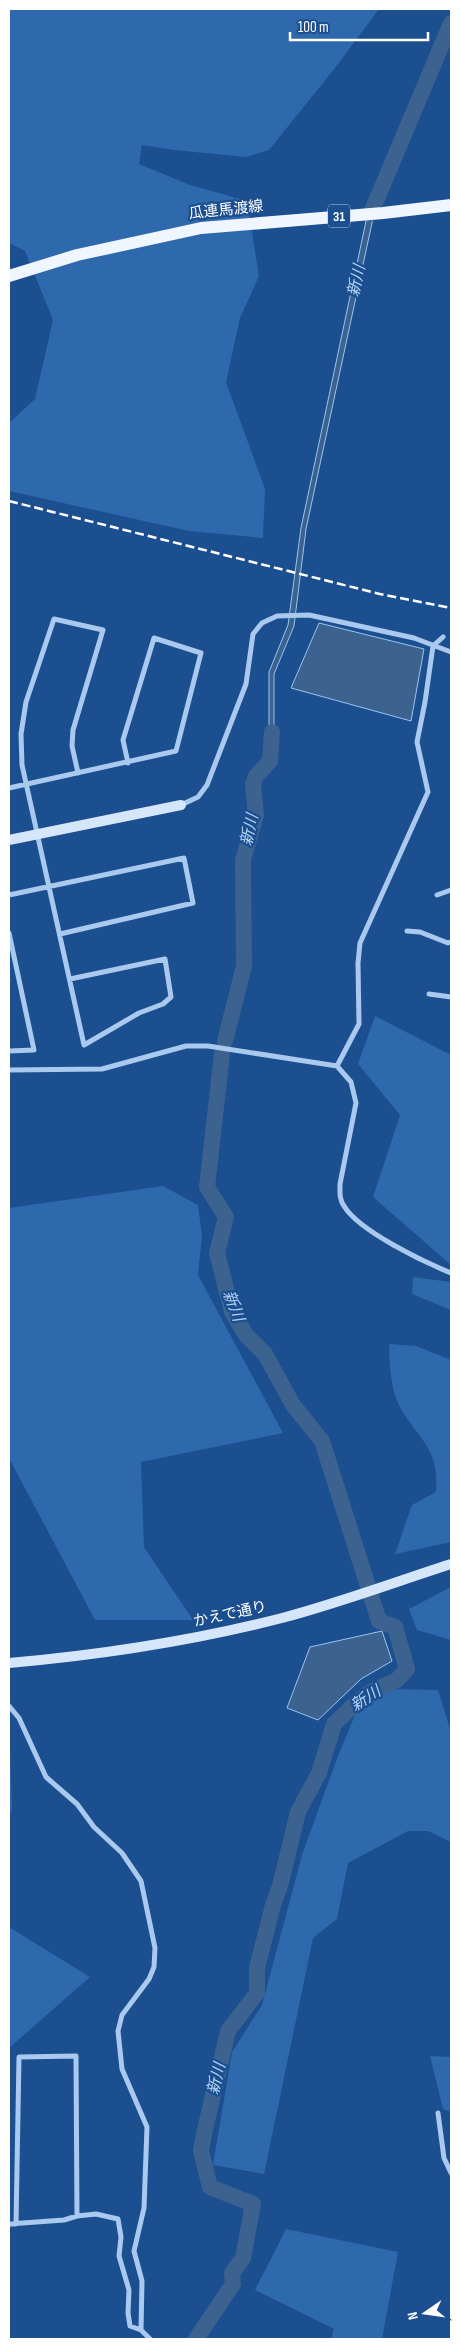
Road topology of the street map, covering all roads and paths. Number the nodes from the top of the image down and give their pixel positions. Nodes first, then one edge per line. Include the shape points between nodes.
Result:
1 (451, 205) edge
2 (9, 276) edge
3 (443, 637) dead end
4 (433, 646) junction
5 (451, 652) edge
6 (128, 763) junction
7 (78, 773) junction
8 (28, 783) junction
9 (9, 788) edge
10 (181, 805) joint
11 (38, 834) junction
12 (9, 840) edge
13 (50, 886) junction
14 (451, 890) edge
15 (9, 895) edge
16 (436, 896) dead end
17 (407, 930) dead end
18 (9, 933) edge
19 (60, 934) junction
20 (451, 942) edge
21 (70, 979) junction
22 (429, 994) dead end
23 (451, 997) edge
24 (9, 1051) edge
25 (337, 1066) junction
26 (9, 1070) edge
27 (451, 1273) edge
28 (451, 1564) edge
29 (9, 1663) edge
30 (9, 1706) edge
31 (438, 2113) dead end
32 (451, 2173) edge
33 (77, 2216) junction
34 (9, 2224) edge
35 (16, 2224) junction
36 (141, 2330) junction
37 (150, 2339) edge

1 - 2 main road, 瓜連馬渡線 / 31 via 226,224 76,255
3 - 4 street
4 - 5 street
4 - 10 street via 414,638 309,615 277,616 262,623 253,634 246,684 207,785 198,797
4 - 25 street via 417,742 428,792 360,943 359,1024
6 - 6 street via 176,751 176,740 201,653 154,638 123,740
6 - 7 street
7 - 8 street
7 - 8 street via 72,730 103,630 54,619 26,702 21,734 22,765
8 - 9 street
8 - 11 street
10 - 11 street
11 - 12 street
11 - 13 street
13 - 15 street
13 - 19 street
13 - 19 street via 184,858 193,904
14 - 16 street
17 - 20 street
18 - 24 street via 34,1050
19 - 21 street
21 - 21 street via 84,1045 171,997 165,959
22 - 23 street
25 - 26 street via 208,1046 186,1046 102,1069
25 - 27 street via 351,1082 356,1103 340,1184 342,1205 374,1232 417,1260
28 - 29 street, かえで通り via 282,1618 223,1632 81,1657
30 - 36 street via 19,1718 46,1776 122,1853 141,1881 155,1948 154,1967 122,2015 118,2031 122,2069 147,2127 144,2208 134,2251 142,2281
31 - 32 street via 444,2158
33 - 35 street
33 - 35 street via 76,2056 20,2057
33 - 36 street via 96,2214 118,2219 121,2237 118,2256 129,2290 130,2326
34 - 35 street
36 - 37 street

